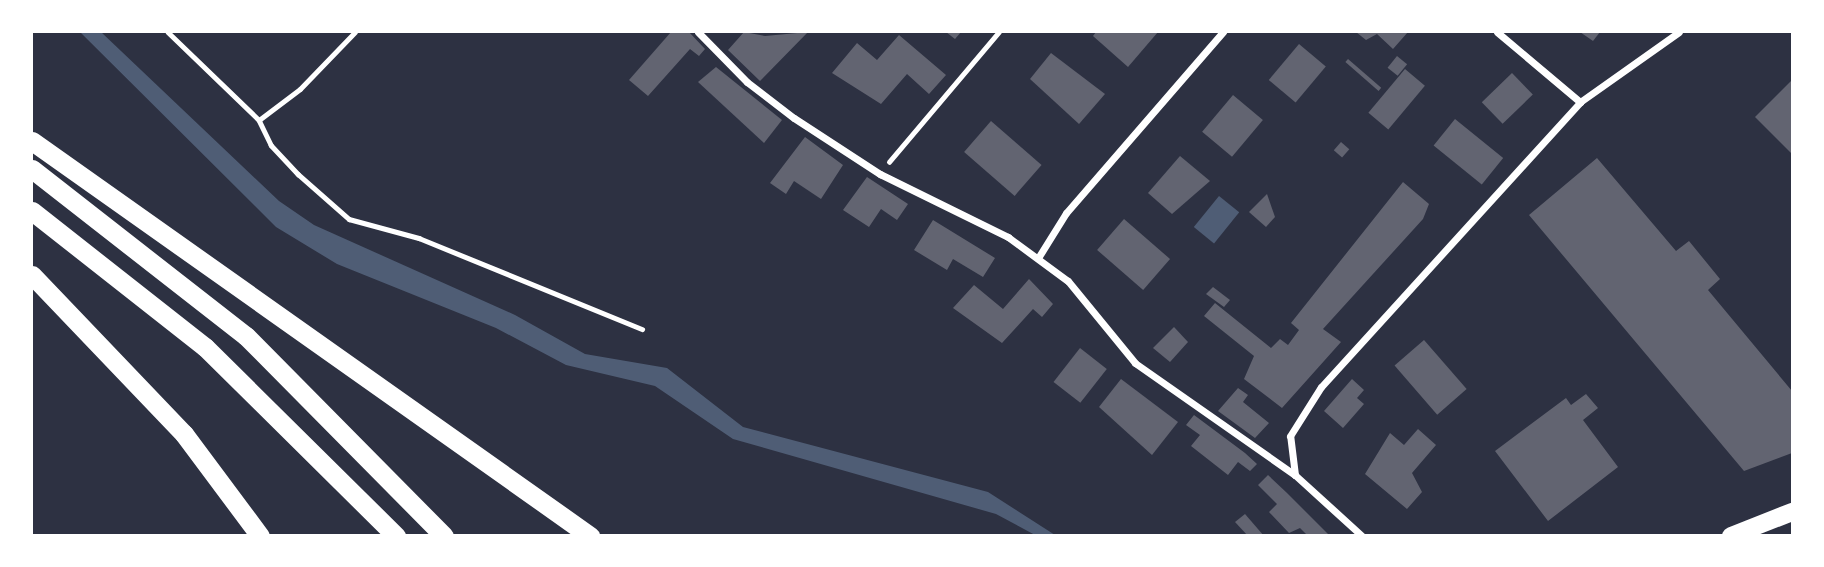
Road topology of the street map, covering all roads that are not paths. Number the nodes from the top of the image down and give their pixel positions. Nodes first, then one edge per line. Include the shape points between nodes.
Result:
1 (698, 32) edge
2 (1223, 32) edge
3 (1497, 32) edge
4 (1679, 32) edge
5 (1580, 102) junction
6 (32, 141) edge
7 (32, 169) edge
8 (32, 211) edge
9 (1038, 258) junction
10 (32, 275) edge
11 (1295, 475) junction
12 (1793, 512) edge
13 (260, 536) edge
14 (396, 536) edge
15 (444, 536) edge
16 (590, 536) edge
17 (1362, 536) edge
18 (1731, 536) edge

1 - 9 street via 768,99 880,174
2 - 9 street via 1066,213
3 - 5 street
4 - 5 street
5 - 11 street via 1297,416 1289,451
6 - 16 highway
7 - 15 highway via 246,336
8 - 14 highway via 205,347
9 - 11 street via 1082,295 1135,363
10 - 13 highway via 184,434
11 - 17 street
12 - 18 main road

